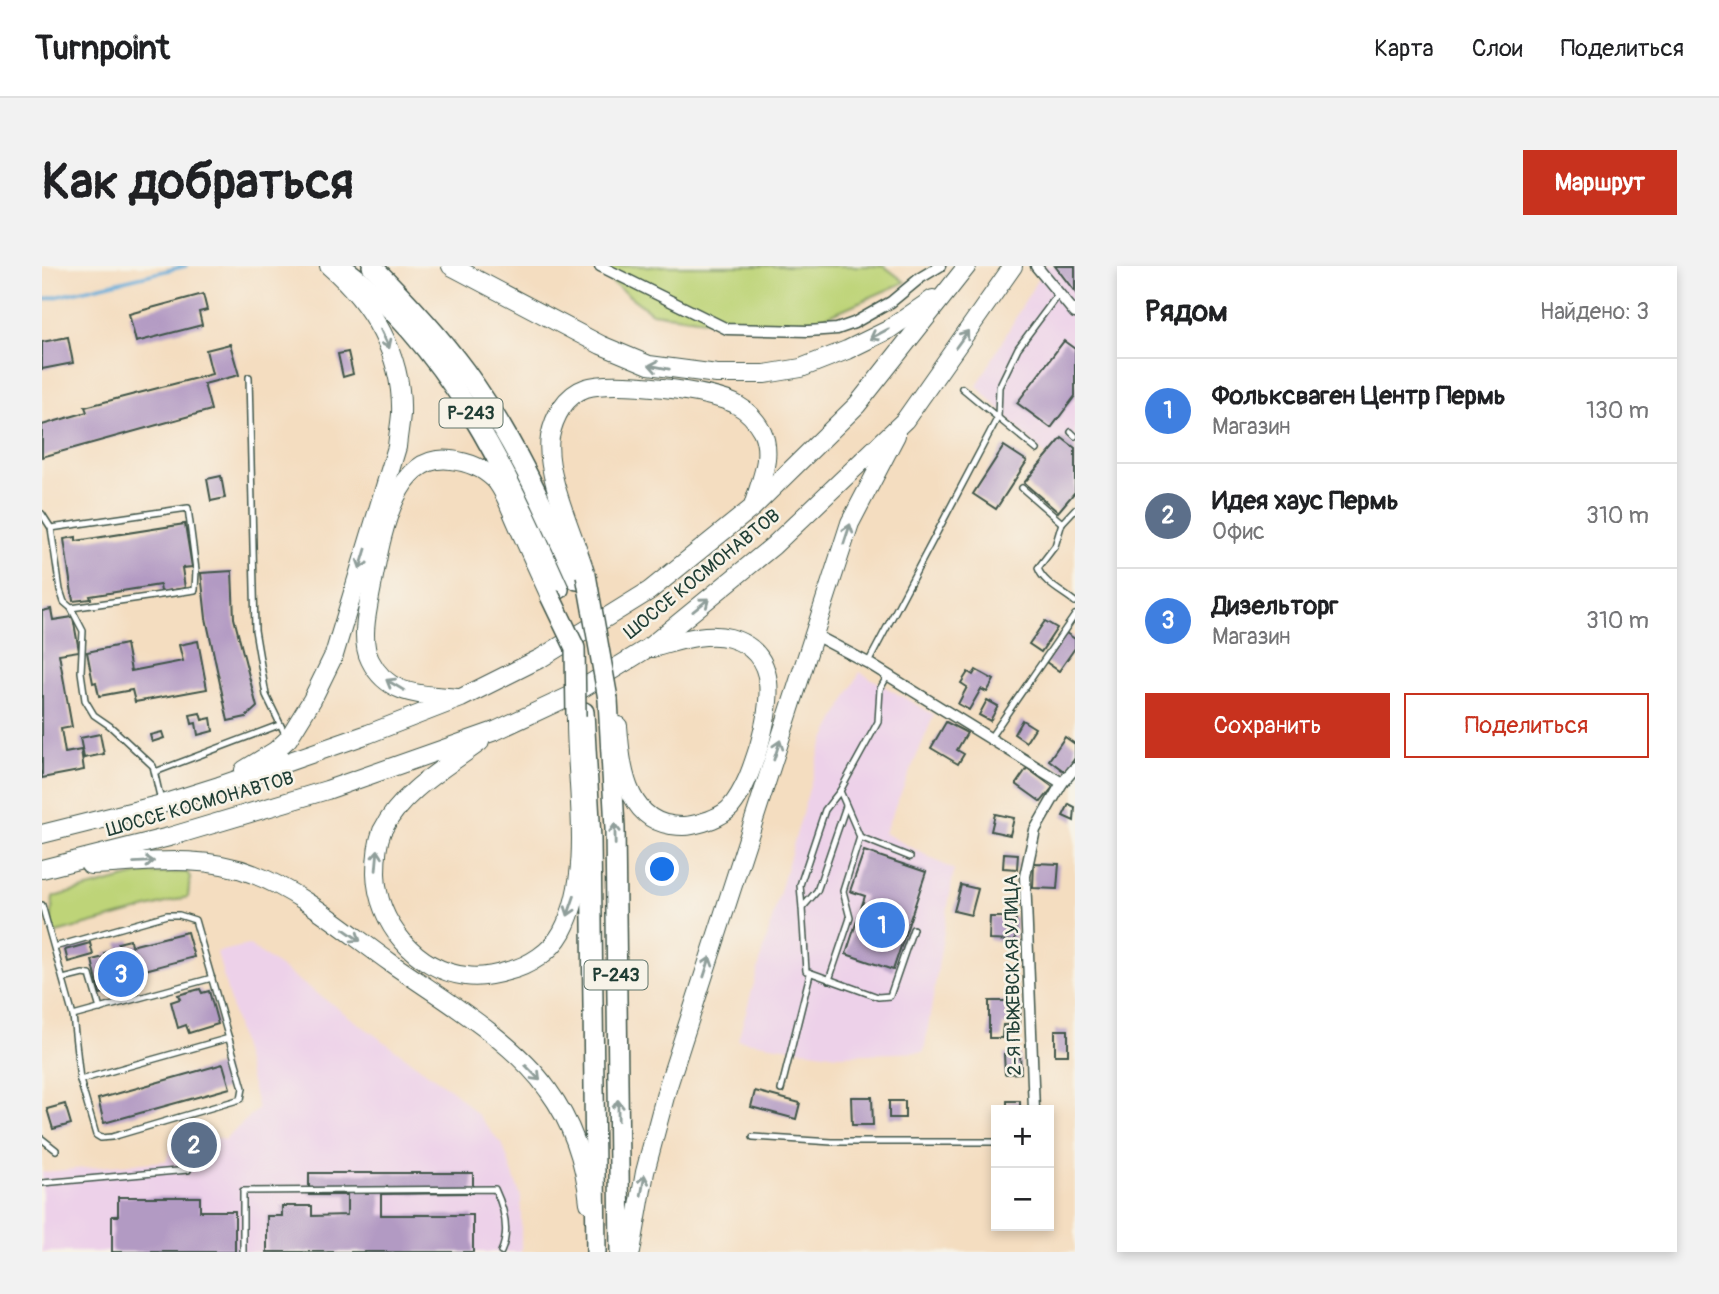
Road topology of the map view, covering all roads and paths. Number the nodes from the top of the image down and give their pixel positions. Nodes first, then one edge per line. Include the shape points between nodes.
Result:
1 (329, 266) edge
2 (341, 266) edge
3 (372, 266) edge
4 (451, 266) edge
5 (600, 266) edge
6 (940, 266) edge
7 (967, 266) edge
8 (1013, 266) edge
9 (1036, 266) edge
10 (955, 281) junction
11 (1059, 293) junction
12 (1075, 313) edge
13 (249, 377) dead end
14 (962, 388) dead end
15 (998, 417) junction
16 (905, 420) junction
17 (1037, 450) dead end
18 (1022, 488) dead end
19 (752, 508) junction
20 (1075, 509) edge
21 (42, 514) edge
22 (1062, 523) junction
23 (51, 528) junction
24 (581, 577) junction
25 (554, 592) junction
26 (1075, 602) edge
27 (71, 608) junction
28 (1075, 615) edge
29 (815, 635) junction
30 (649, 648) junction
31 (868, 663) junction
32 (888, 675) junction
33 (612, 696) junction
34 (461, 698) junction
35 (580, 714) junction
36 (495, 730) junction
37 (284, 732) junction
38 (990, 738) junction
39 (1075, 768) edge
40 (155, 772) junction
41 (1062, 782) junction
42 (219, 786) junction
43 (840, 791) junction
44 (162, 804) junction
45 (846, 806) junction
46 (42, 834) edge
47 (860, 837) junction
48 (911, 857) dead end
49 (47, 869) edge
50 (42, 905) edge
51 (802, 908) junction
52 (913, 929) dead end
53 (54, 947) junction
54 (810, 974) junction
55 (212, 978) junction
56 (63, 979) junction
57 (829, 980) junction
58 (100, 1009) junction
59 (73, 1016) junction
60 (229, 1038) junction
61 (80, 1080) junction
62 (781, 1090) dead end
63 (1034, 1105) edge
64 (753, 1137) dead end
65 (42, 1139) edge
66 (991, 1142) edge
67 (56, 1150) dead end
68 (188, 1170) dead end
69 (42, 1183) edge
70 (243, 1252) edge
71 (501, 1252) edge
72 (594, 1252) edge
73 (620, 1252) edge
74 (631, 1252) edge

1 -> 37 main road via 352,287 385,338 395,366 401,414 397,447 334,655 312,700
2 - 25 highway, Р-243 via 403,324 449,379 485,434 523,507
3 - 24 highway, Р-243 via 466,371
10 -> 4 main road via 888,330 801,368 717,374 649,365 601,345
5 - 6 street via 727,330 797,331 837,329 854,323
7 - 10 main road, ШОССЕ КОСМОНАВТОВ
16 -> 8 main road, ШОССЕ КОСМОНАВТОВ
9 - 11 street
10 - 19 main road, ШОССЕ КОСМОНАВТОВ via 857,404
11 - 12 street
11 - 15 lane via 1018,348 999,387
13 - 37 lane via 255,630 266,695
14 - 15 lane
15 - 17 lane
15 - 31 lane
29 -> 16 main road via 850,523
30 -> 16 main road, ШОССЕ КОСМОНАВТОВ via 773,546
18 - 22 lane
19 - 24 main road via 766,465 766,449 754,418 735,404 640,385 606,383 583,388 555,418 550,448
19 - 34 main road, ШОССЕ КОСМОНАВТОВ via 649,591 541,658
20 - 22 lane
21 - 23 lane
22 - 26 lane via 1055,546 1038,568 1044,579
23 - 27 lane via 60,590
23 - 27 lane via 188,508 195,590
24 - 33 highway, Р-243, bridge
34 -> 25 main road via 400,691 369,659 367,617 378,559 394,499 407,478 423,463 443,459 480,468 496,481
25 - 35 highway, Р-243, bridge via 575,648
27 - 40 lane via 82,631 85,700 94,715
28 - 38 lane
29 - 31 street
74 -> 29 main road via 645,1172 667,1089
30 - 33 main road via 706,636 727,637 742,642 767,671 771,691 766,721 751,772 728,810 685,827 643,813 623,768
30 - 36 main road, ШОССЕ КОСМОНАВТОВ via 570,696
31 - 32 street
32 - 38 street
32 - 43 lane via 879,693 878,722
73 -> 33 highway, Р-243
34 - 42 main road, ШОССЕ КОСМОНАВТОВ
35 -> 36 main road via 580,863 575,897 562,933 525,967 466,976 412,953 395,932 376,885 376,858 382,832 396,810
35 - 72 highway, Р-243 via 591,839
36 - 49 main road, ШОССЕ КОСМОНАВТОВ via 327,790
37 - 40 lane
37 - 42 main road via 275,751
38 - 41 street
39 - 41 street, 2-Я ПЫЖЕВСКАЯ УЛИЦА
40 - 44 lane
41 - 63 street, 2-Я ПЫЖЕВСКАЯ УЛИЦА via 1035,830 1026,876
42 - 44 main road, ШОССЕ КОСМОНАВТОВ
43 - 45 lane
43 - 51 lane via 825,810 800,885
44 - 46 main road, ШОССЕ КОСМОНАВТОВ
45 - 47 lane
45 - 51 lane via 817,891
47 - 48 lane
47 - 57 lane via 843,891 850,918
49 -> 72 main road via 165,861 229,866 253,873 317,910 509,1049 547,1087 574,1135 583,1166
50 - 53 lane
51 - 54 lane via 804,967
52 - 57 lane via 890,996 878,997
53 - 55 lane via 178,915 197,924
53 - 56 lane
54 - 57 lane
54 - 62 lane
55 - 58 lane
55 - 60 lane
56 - 58 lane via 90,975
56 - 59 lane
58 - 59 lane
59 - 61 lane
60 - 61 lane
60 - 61 lane via 244,1095 235,1103 102,1138 93,1129
64 - 66 lane
65 - 67 lane
68 - 69 lane
70 - 71 lane via 243,1191 495,1189 505,1209

